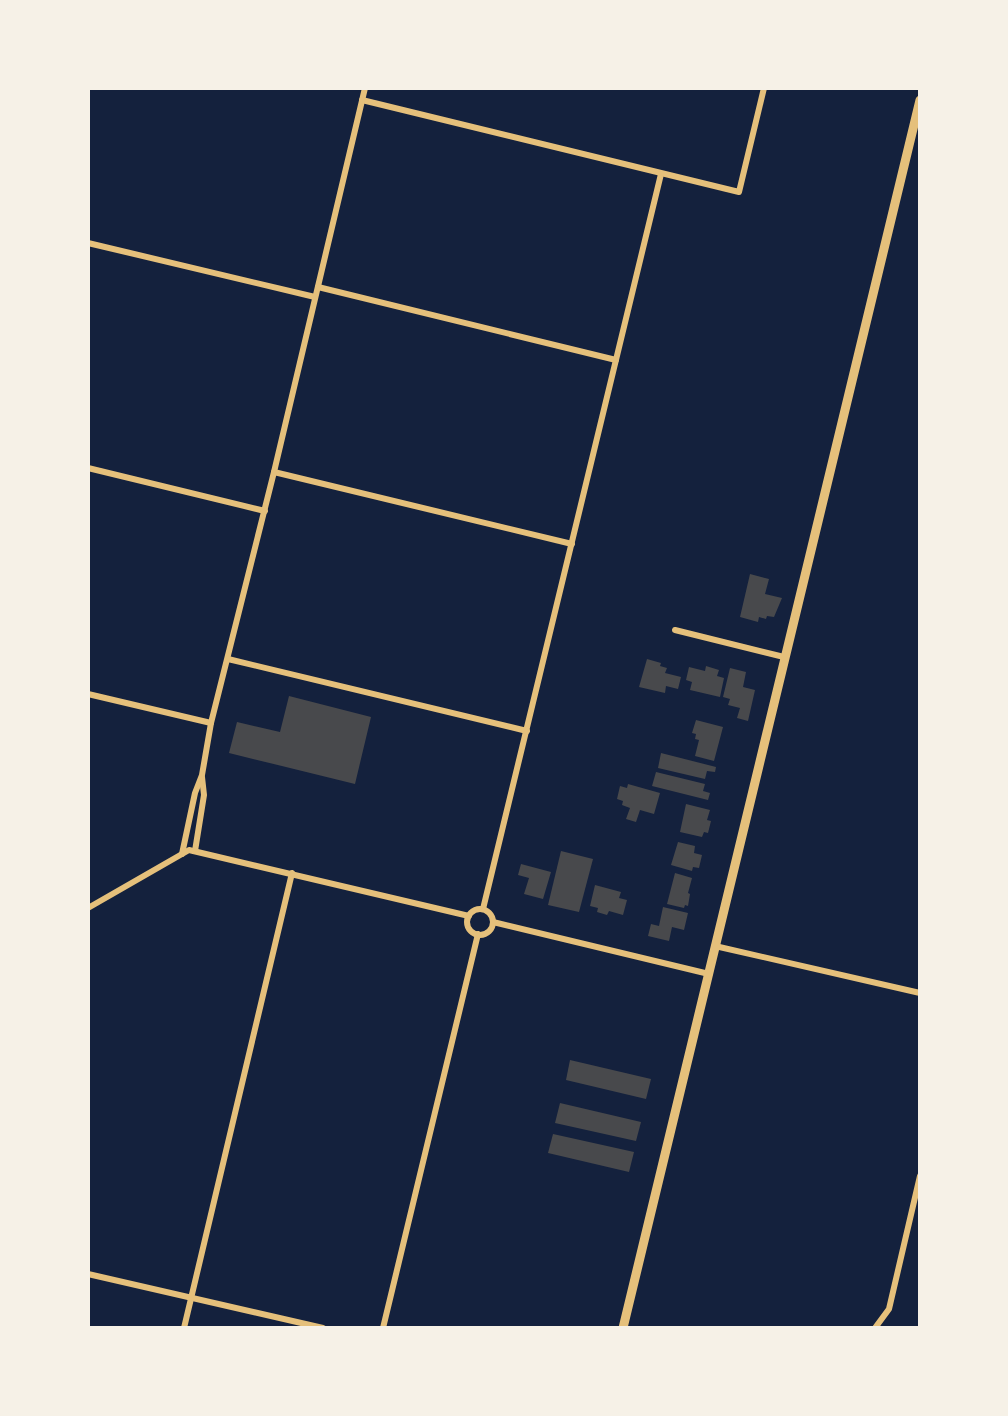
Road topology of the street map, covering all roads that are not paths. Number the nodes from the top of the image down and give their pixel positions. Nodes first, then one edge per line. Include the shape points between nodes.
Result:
1 (364, 88) edge
2 (764, 88) edge
3 (362, 100) junction
4 (920, 100) edge
5 (661, 174) junction
6 (88, 243) edge
7 (318, 287) junction
8 (315, 297) junction
9 (616, 360) junction
10 (88, 468) edge
11 (274, 472) junction
12 (265, 511) junction
13 (572, 544) junction
14 (675, 630) dead end
15 (784, 657) junction
16 (228, 659) junction
17 (88, 694) edge
18 (211, 723) junction
19 (527, 731) junction
20 (202, 775) junction
21 (195, 851) junction
22 (182, 854) junction
23 (292, 873) junction
24 (88, 908) edge
25 (483, 909) junction
26 (469, 916) junction
27 (493, 922) junction
28 (478, 934) junction
29 (715, 946) junction
30 (709, 974) junction
31 (920, 993) edge
32 (920, 1176) edge
33 (88, 1274) edge
34 (191, 1298) junction
35 (184, 1328) edge
36 (323, 1328) edge
37 (383, 1328) edge
38 (623, 1328) edge
39 (875, 1328) edge

1 - 3 street
2 - 5 street via 739,192
3 - 5 street
3 - 7 street
4 - 15 street
5 - 9 street
6 - 8 street
7 - 8 street
7 - 9 street
8 - 11 street
9 - 13 street
10 - 12 street
11 - 12 street
11 - 13 street
12 - 16 street
13 - 19 street
14 - 15 street
15 - 29 street
16 - 18 street
16 - 19 street
17 - 18 street
18 - 20 street
19 - 25 street
20 - 21 street via 204,795
20 - 22 street
21 - 22 street
21 - 23 street
22 - 24 street
23 - 26 street
23 - 34 street
25 - 26 street
25 - 27 street
26 - 28 street via 470,929
27 - 28 street via 490,930
27 - 30 street
28 - 37 street
29 - 30 street
29 - 31 street
30 - 38 street
32 - 39 street via 889,1309
33 - 34 street
34 - 35 street
34 - 36 street

